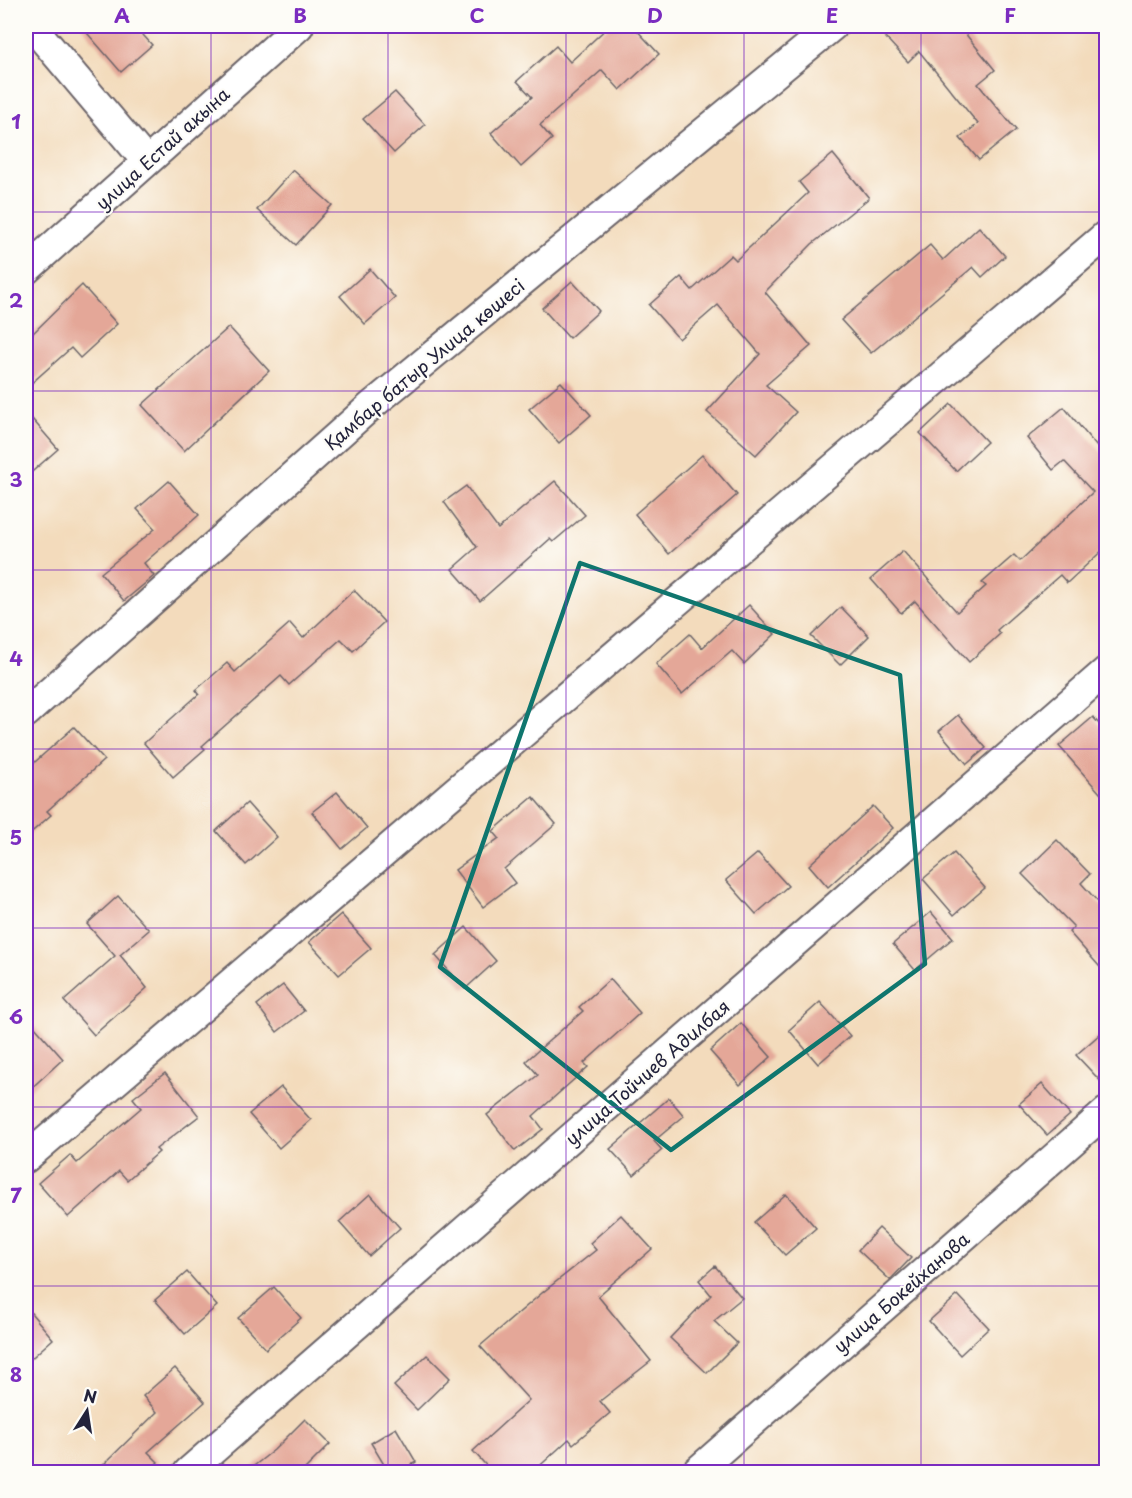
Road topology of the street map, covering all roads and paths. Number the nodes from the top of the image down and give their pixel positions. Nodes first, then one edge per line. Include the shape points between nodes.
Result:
1 (32, 26) edge
2 (299, 26) edge
3 (832, 26) edge
4 (146, 161) junction
5 (1107, 235) edge
6 (26, 270) edge
7 (1107, 671) edge
8 (26, 713) edge
9 (1107, 1112) edge
10 (26, 1158) edge
11 (188, 1473) edge
12 (696, 1473) edge

1 - 4 street
2 - 4 street, улица Естай акына
3 - 8 street, Қамбар батыр Улица көшесі via 372,405
4 - 6 street, улица Естай акына
5 - 10 street
7 - 11 street, улица Тойчиев Адилбая
9 - 12 street, улица Бокейханова

